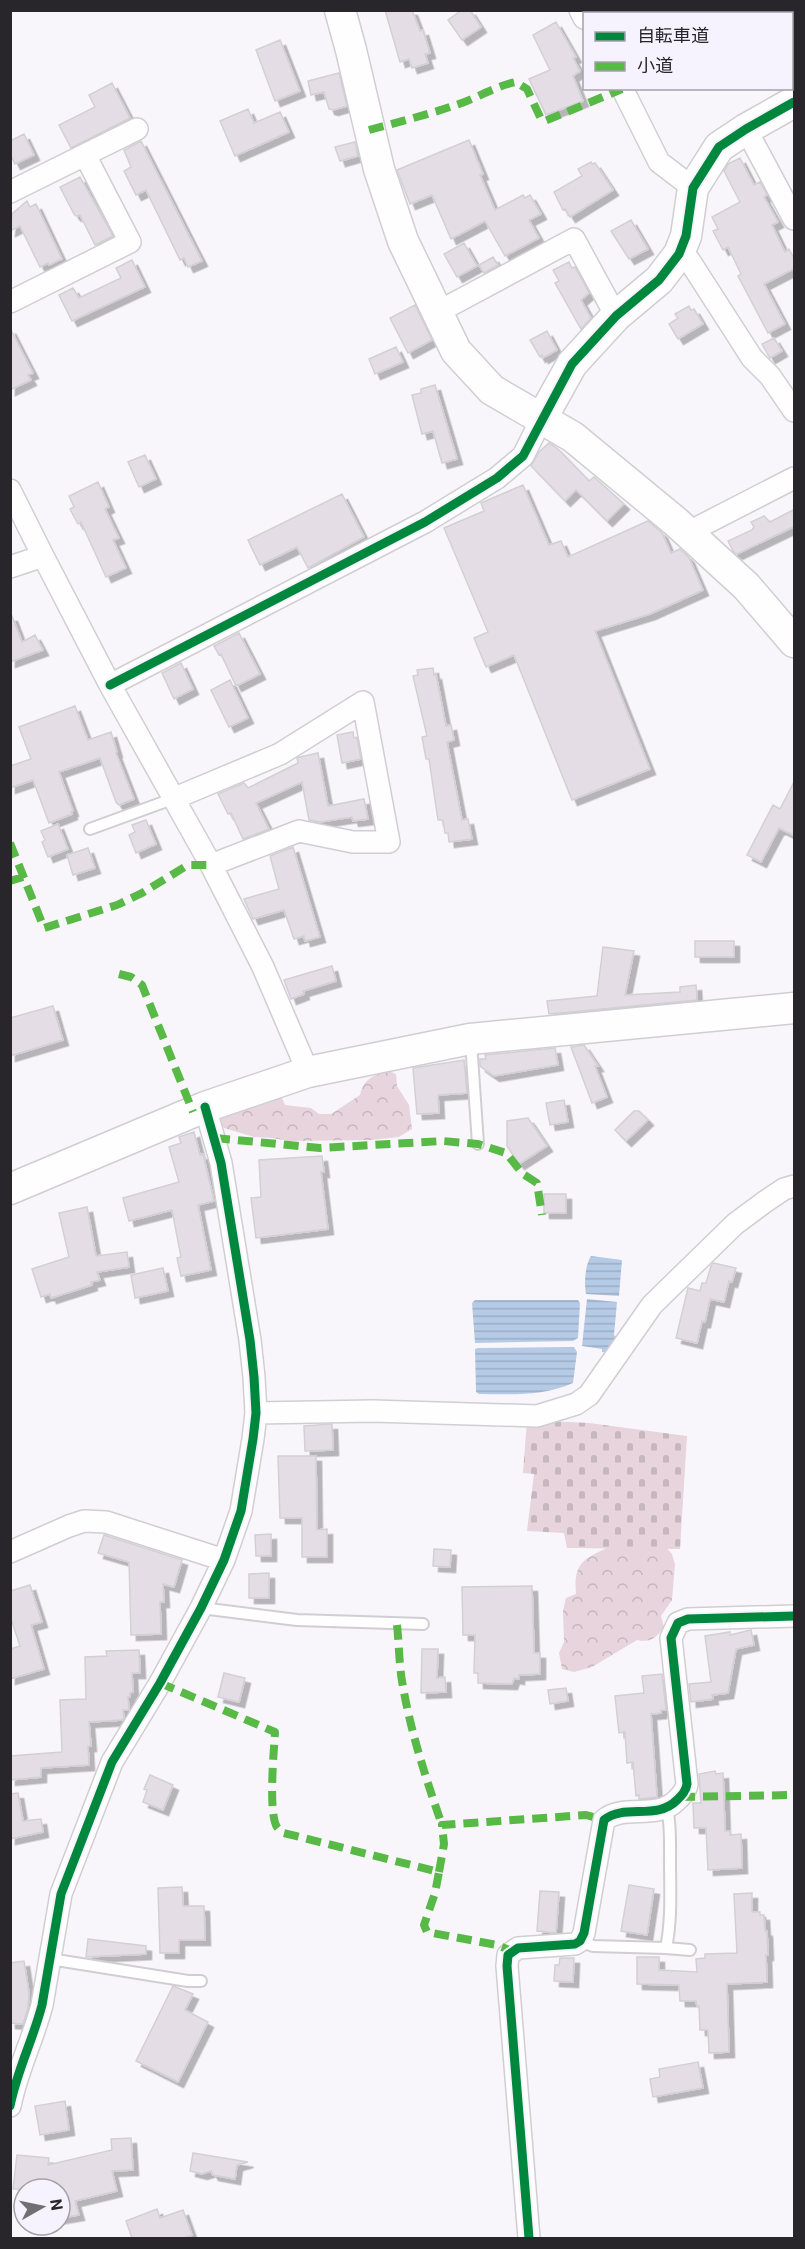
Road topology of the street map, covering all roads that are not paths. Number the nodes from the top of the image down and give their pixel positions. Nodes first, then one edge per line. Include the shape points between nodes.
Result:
1 (340, 10) edge
2 (623, 90) edge
3 (795, 102) edge
4 (137, 129) dead end
5 (746, 129) junction
6 (85, 154) junction
7 (693, 188) junction
8 (10, 192) edge
9 (795, 219) edge
10 (679, 254) junction
11 (10, 302) edge
12 (436, 313) junction
13 (616, 316) junction
14 (795, 411) edge
15 (542, 418) junction
16 (795, 478) edge
17 (10, 490) edge
18 (687, 533) junction
19 (42, 556) junction
20 (10, 567) edge
21 (795, 642) edge
22 (110, 685) junction
23 (175, 798) junction
24 (90, 829) dead end
25 (211, 865) junction
26 (795, 1008) edge
27 (470, 1039) junction
28 (308, 1072) junction
29 (205, 1107) junction
30 (477, 1144) dead end
31 (795, 1186) edge
32 (10, 1189) edge
33 (255, 1413) junction
34 (10, 1552) edge
35 (224, 1560) junction
36 (201, 1608) junction
37 (795, 1616) edge
38 (423, 1624) dead end
39 (667, 1808) junction
40 (580, 1941) junction
41 (666, 1948) junction
42 (690, 1950) dead end
43 (50, 1959) junction
44 (201, 1981) dead end
45 (10, 2106) edge
46 (529, 2238) edge

1 - 12 street via 379,169 403,241
2 - 7 street via 659,162
3 - 5 street
4 - 6 street
5 - 7 street via 719,147
5 - 9 street
6 - 8 street
6 - 11 street via 130,242
7 - 10 street via 686,236
10 - 13 street via 659,280
10 - 14 street via 689,260 752,358
12 - 13 street via 574,239
12 - 15 street via 456,351 472,371 492,390
13 - 15 street via 572,364
15 - 18 street via 573,437
15 - 22 street via 523,456 497,478 425,522
16 - 18 street
17 - 19 street
18 - 21 street via 746,586
19 - 20 street
19 - 22 street
22 - 23 street
23 - 24 lane
23 - 25 street
23 - 25 street via 280,754 363,702 389,842 353,842 299,831
25 - 28 street via 263,967
26 - 27 street
27 - 28 street
27 - 30 lane
28 - 29 street
29 - 32 street
29 - 33 street via 221,1163 250,1340
31 - 33 street via 766,1200 735,1224 652,1305 589,1395 576,1404 537,1416 373,1411
33 - 35 street via 241,1511
34 - 35 street via 84,1521 106,1522
35 - 36 street
36 - 38 lane via 297,1620
36 - 43 street via 112,1761 61,1894
37 - 39 street via 688,1619 678,1623 672,1638 687,1784 686,1790
39 - 40 street via 612,1815 604,1820
39 - 41 lane via 670,1881
40 - 41 lane via 593,1946
40 - 46 street via 518,1948 508,1956
41 - 42 lane
43 - 44 lane
43 - 45 street via 38,2021 15,2079

